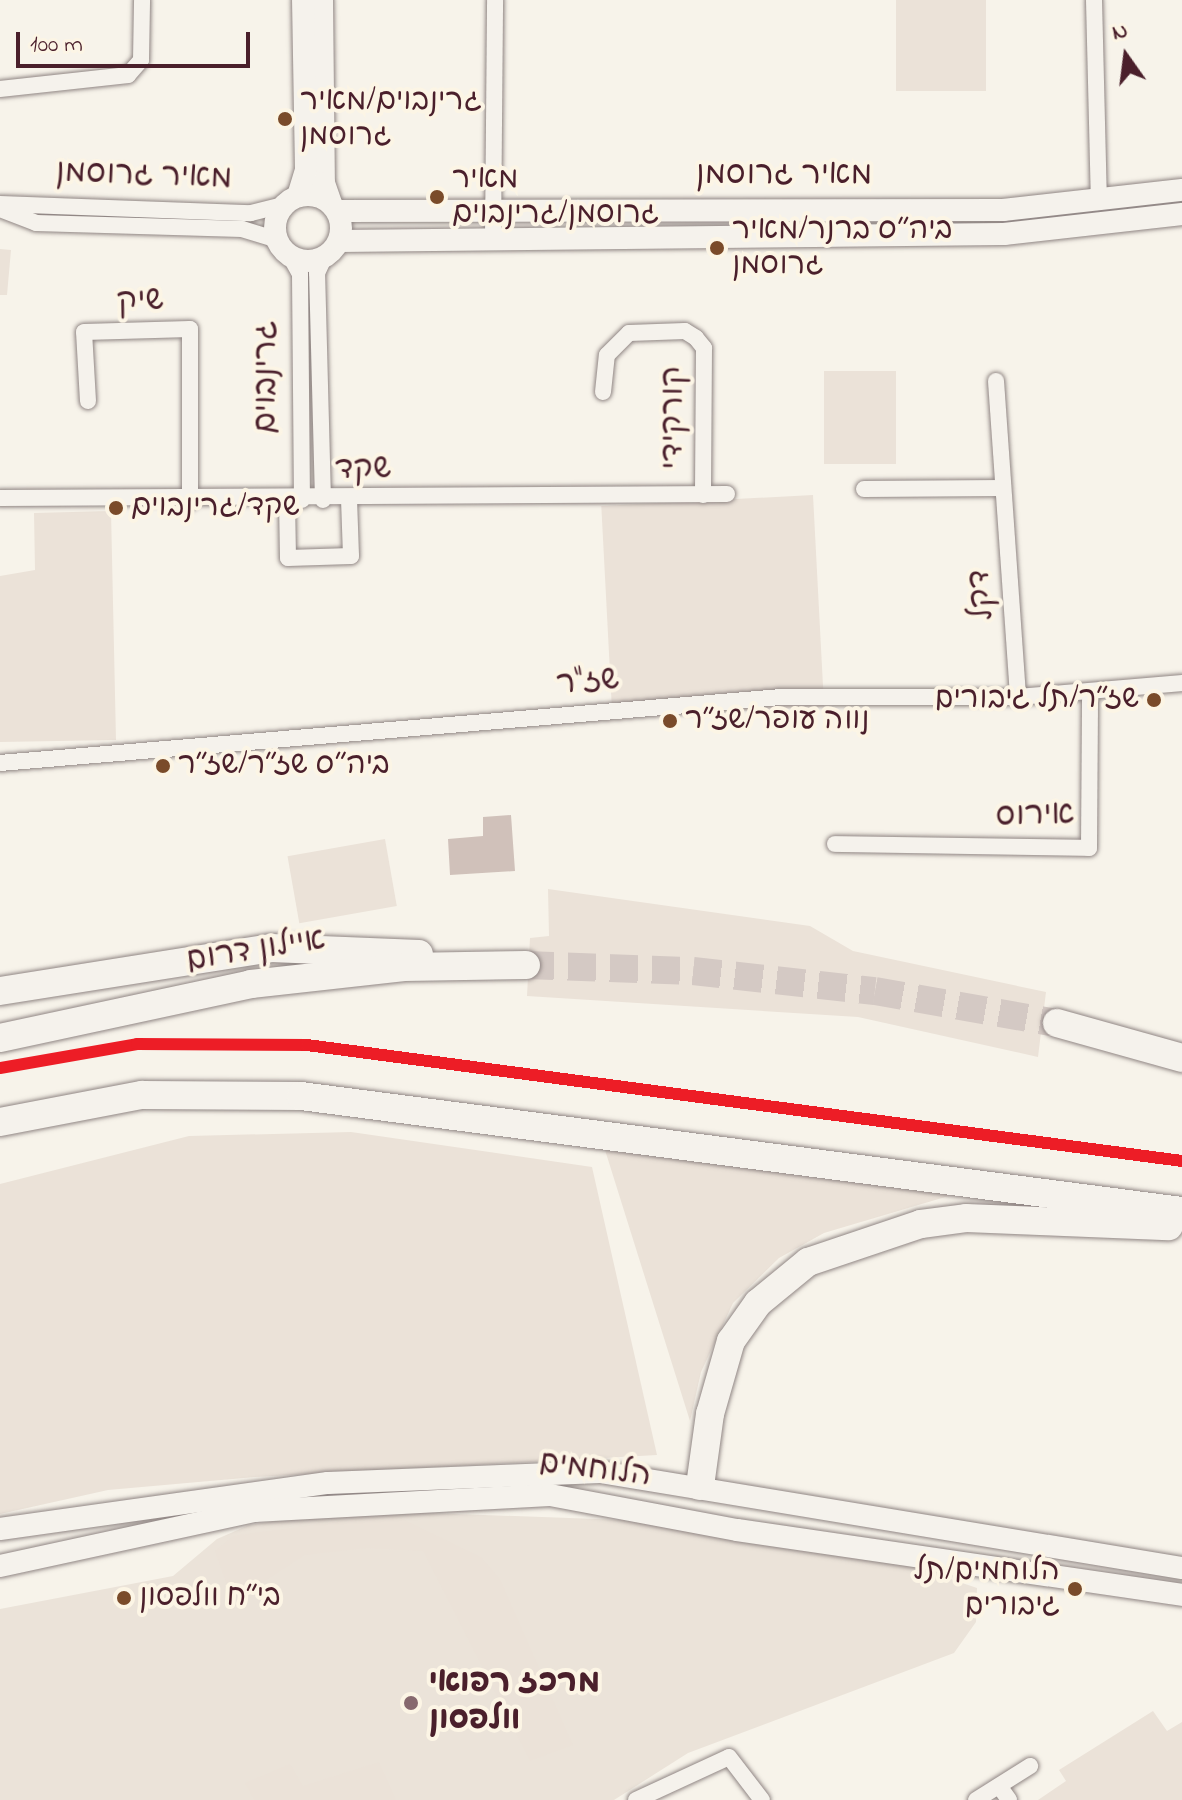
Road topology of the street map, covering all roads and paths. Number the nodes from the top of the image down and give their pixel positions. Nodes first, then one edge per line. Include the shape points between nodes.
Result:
1 (142, 0) edge
2 (303, 0) edge
3 (322, 0) edge
4 (495, 0) edge
5 (1094, 0) edge
6 (0, 89) edge
7 (1182, 190) edge
8 (291, 200) junction
9 (1099, 202) junction
10 (0, 207) edge
11 (334, 207) junction
12 (494, 212) junction
13 (1182, 214) edge
14 (493, 238) junction
15 (283, 248) junction
16 (332, 249) junction
17 (996, 381) dead end
18 (603, 392) dead end
19 (88, 401) dead end
20 (1003, 488) junction
21 (864, 489) dead end
22 (727, 494) dead end
23 (703, 495) junction
24 (0, 498) edge
25 (349, 499) junction
26 (294, 500) junction
27 (323, 500) junction
28 (190, 502) junction
29 (1182, 683) edge
30 (1090, 694) junction
31 (1018, 697) junction
32 (0, 763) edge
33 (835, 844) dead end
34 (0, 991) edge
35 (1057, 1023) tunnel mouth
36 (0, 1038) edge
37 (1182, 1058) edge
38 (0, 1122) edge
39 (1182, 1211) edge
40 (1182, 1227) edge
41 (700, 1486) junction
42 (664, 1511) junction
43 (0, 1529) edge
44 (0, 1566) edge
45 (1182, 1568) edge
46 (1182, 1595) edge
47 (1030, 1766) dead end
48 (999, 1786) junction
49 (636, 1800) edge
50 (762, 1800) edge
51 (976, 1800) edge
52 (1009, 1800) edge

1 - 6 street via 141,60 128,75
2 - 8 main road via 306,170
3 - 11 main road via 324,183
4 - 12 street
5 - 9 street
7 - 9 main road, מאיר גרוסמן
8 - 10 street, מאיר גרוסמן via 251,213
8 - 11 main road, מאיר גרוסמן
8 - 15 main road
9 - 12 main road, מאיר גרוסמן via 1003,210
10 - 15 street, מאיר גרוסמן via 36,223 242,229
11 - 12 main road, מאיר גרוסמן
11 - 16 main road
12 - 14 street
13 - 14 main road, מאיר גרוסמן via 1004,234
14 - 16 main road, מאיר גרוסמן
15 - 16 main road, מאיר גרוסמן
15 - 26 street, גרינבוים via 300,274
16 - 27 street, גרינבוים via 317,273
17 - 20 street, דקל
18 - 23 street, קורקידי via 607,355 629,333 685,331 696,338 704,348
19 - 28 street, שיק via 84,332 190,329
20 - 21 street
20 - 31 street, דקל
22 - 23 street, שקד
23 - 25 street, שקד
24 - 28 street, שקד
25 - 26 street, גרינבוים via 351,556 288,558
25 - 27 street, שקד
26 - 27 street, שקד
26 - 28 street, שקד
29 - 30 street, שז"ר
30 - 31 street, שז"ר
30 - 33 street, אירוס via 1089,848
31 - 32 street, שז"ר via 781,697
34 - 36 highway, איילון דרום via 271,948 355,947 521,965 404,967 251,984
35 - 37 highway
38 - 39 highway via 142,1095 301,1096
40 - 41 highway via 966,1218 921,1224 808,1262 758,1303 731,1341 710,1414
41 - 42 main road via 691,1504
41 - 43 main road, הלוחמים via 600,1472 433,1475 257,1490
41 - 45 main road, הלוחמים
42 - 44 main road, הלוחמים via 550,1495 340,1503 201,1521
42 - 46 main road, הלוחמים via 737,1530
47 - 48 street
48 - 51 street
48 - 52 street
49 - 50 street via 729,1757

